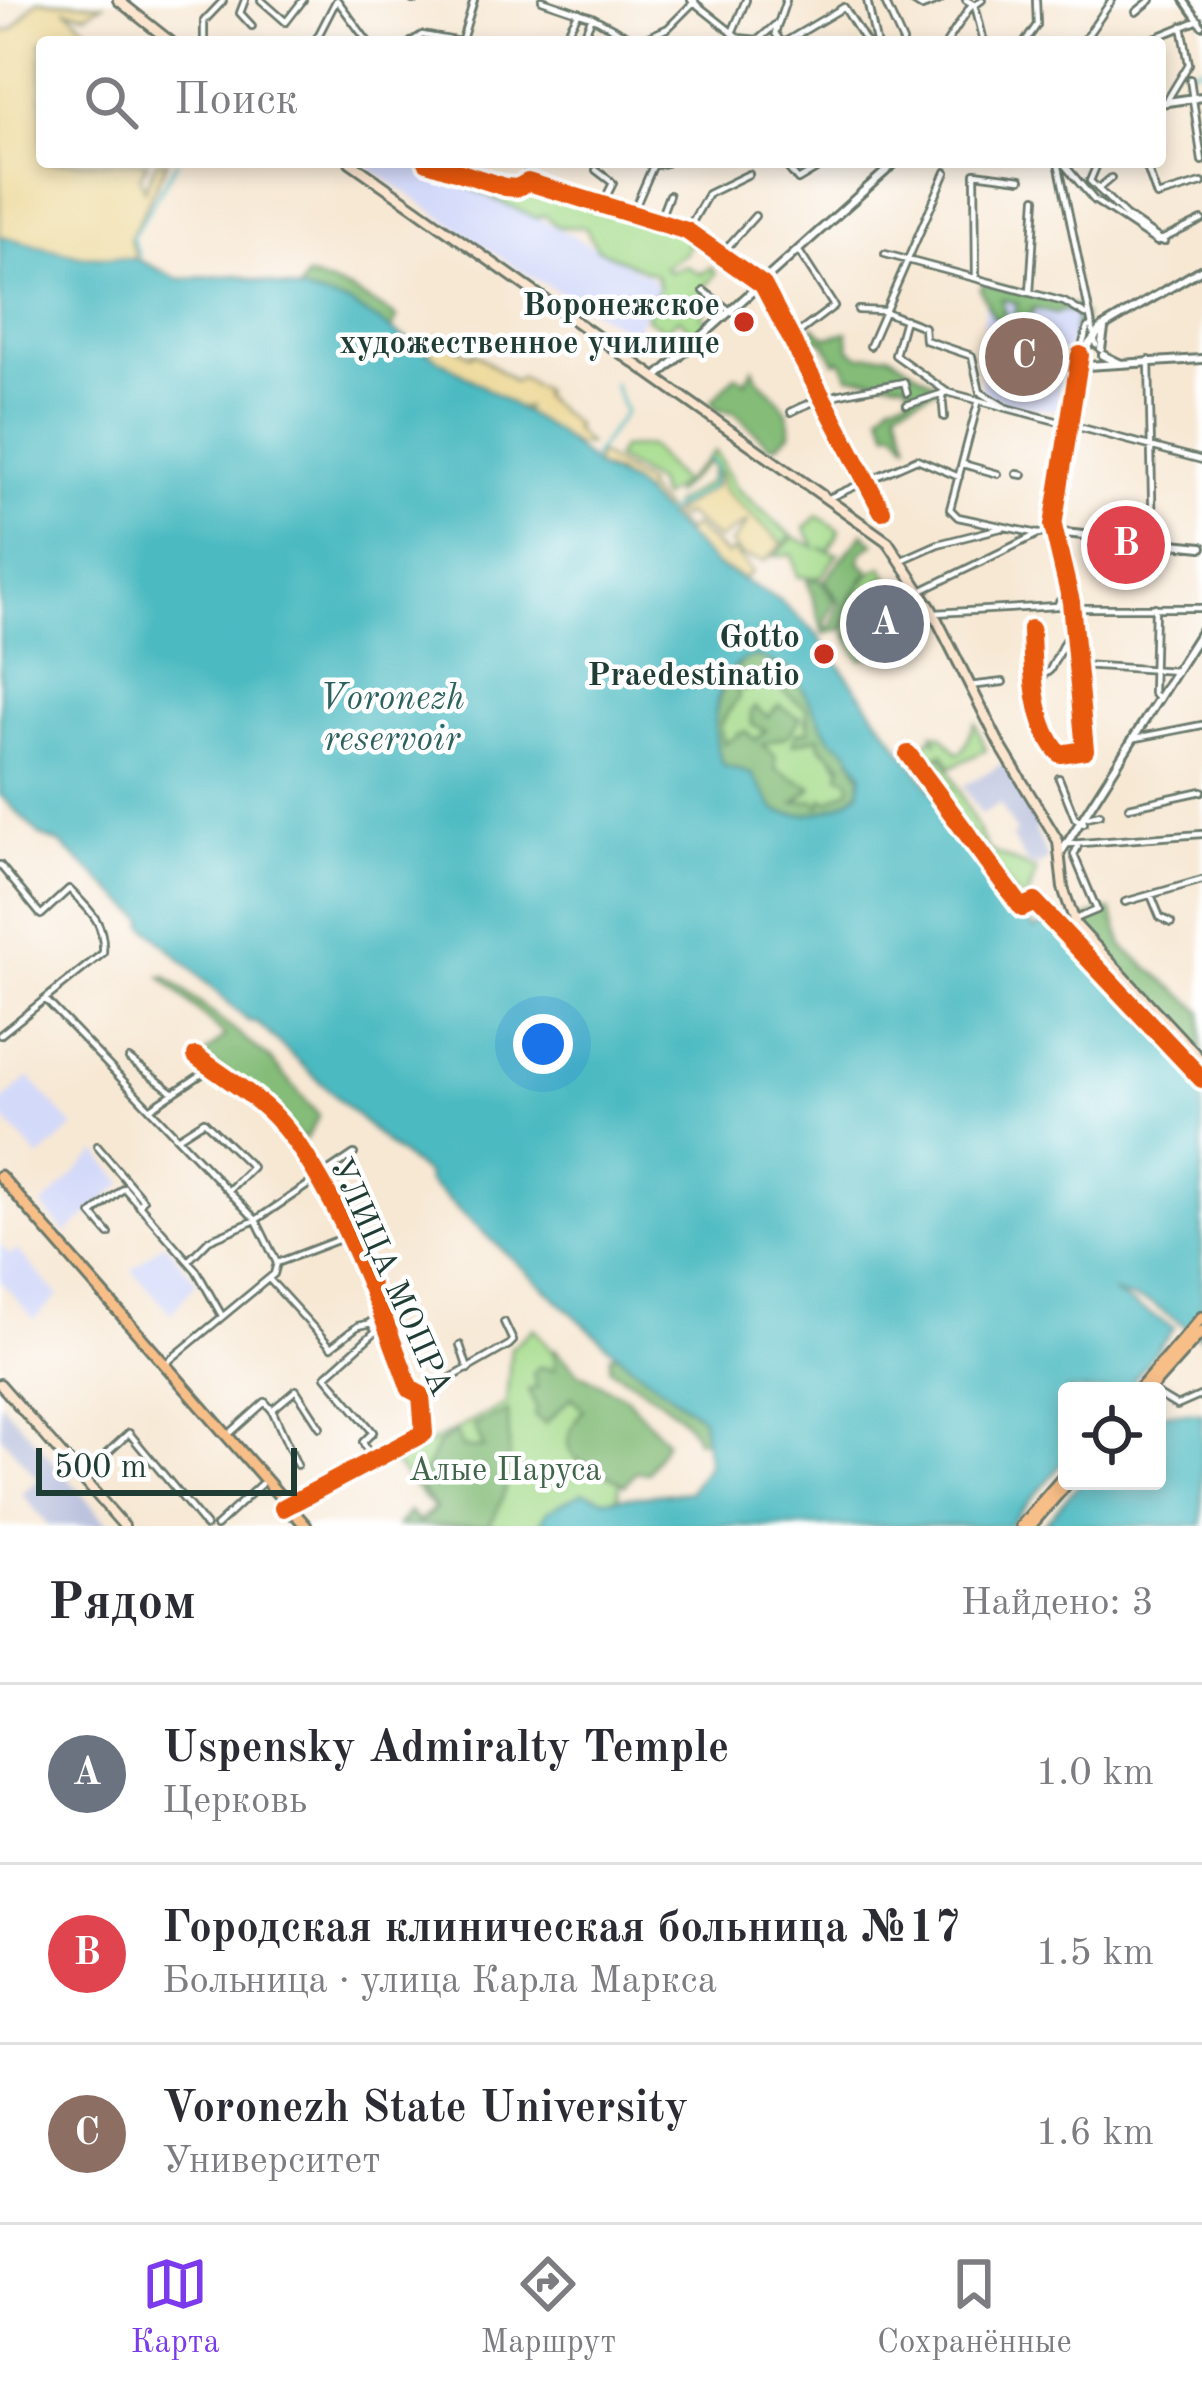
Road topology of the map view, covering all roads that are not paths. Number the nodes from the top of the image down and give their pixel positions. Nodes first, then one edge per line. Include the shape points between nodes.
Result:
1 (118, 0) edge
2 (245, 0) edge
3 (262, 0) edge
4 (303, 0) edge
5 (337, 0) edge
6 (474, 0) edge
7 (542, 0) edge
8 (746, 0) edge
9 (786, 0) edge
10 (867, 0) edge
11 (884, 0) edge
12 (911, 0) edge
13 (940, 0) edge
14 (982, 0) edge
15 (1036, 0) edge
16 (1112, 0) edge
17 (1151, 0) edge
18 (1184, 0) edge
19 (223, 1) edge
20 (694, 1) edge
21 (971, 3) edge
22 (1136, 11) dead end
23 (579, 12) junction
24 (592, 17) junction
25 (1100, 18) junction
26 (1200, 23) edge
27 (776, 24) junction
28 (252, 26) dead end
29 (1182, 26) junction
30 (1101, 30) dead end
31 (732, 33) junction
32 (163, 36) edge
33 (205, 36) edge
34 (318, 36) edge
35 (364, 36) edge
36 (465, 36) edge
37 (562, 36) edge
38 (589, 36) edge
39 (626, 36) edge
40 (650, 36) edge
41 (743, 36) edge
42 (762, 36) edge
43 (781, 36) edge
44 (794, 36) edge
45 (863, 36) edge
46 (875, 36) edge
47 (900, 36) edge
48 (951, 36) edge
49 (982, 36) edge
50 (1029, 36) edge
51 (1087, 36) edge
52 (1158, 36) edge
53 (1190, 79) dead end
54 (1166, 97) edge
55 (1197, 98) edge
56 (1166, 103) edge
57 (1202, 161) edge
58 (359, 168) edge
59 (446, 168) edge
60 (527, 168) edge
61 (652, 168) edge
62 (789, 168) edge
63 (819, 168) edge
64 (890, 168) edge
65 (1061, 168) edge
66 (1066, 168) edge
67 (1095, 168) edge
68 (1147, 168) edge
69 (596, 170) dead end
70 (946, 172) dead end
71 (749, 174) dead end
72 (1111, 178) dead end
73 (1022, 179) dead end
74 (528, 182) junction
75 (1202, 183) edge
76 (1098, 189) junction
77 (669, 195) dead end
78 (1036, 198) dead end
79 (604, 201) junction
80 (633, 212) junction
81 (755, 216) dead end
82 (1202, 220) edge
83 (659, 221) junction
84 (687, 231) junction
85 (1161, 242) junction
86 (800, 253) junction
87 (722, 254) junction
88 (885, 254) dead end
89 (905, 260) junction
90 (1202, 269) edge
91 (976, 278) junction
92 (763, 285) junction
93 (704, 291) dead end
94 (1030, 293) junction
95 (858, 310) dead end
96 (884, 311) junction
97 (733, 313) junction
98 (1086, 315) junction
99 (905, 319) junction
100 (1108, 323) junction
101 (1088, 327) junction
102 (1100, 330) junction
103 (793, 338) junction
104 (870, 346) dead end
105 (1097, 346) junction
106 (1080, 352) junction
107 (1202, 357) edge
108 (1150, 362) junction
109 (1091, 367) junction
110 (1080, 375) junction
111 (658, 376) junction
112 (907, 393) dead end
113 (944, 393) junction
114 (821, 396) junction
115 (978, 404) junction
116 (907, 405) dead end
117 (1010, 411) junction
118 (791, 412) dead end
119 (944, 417) dead end
120 (1070, 424) junction
121 (1152, 446) junction
122 (1202, 460) edge
123 (963, 464) junction
124 (998, 474) dead end
125 (959, 477) junction
126 (865, 480) junction
127 (831, 497) junction
128 (882, 511) dead end
129 (1007, 526) junction
130 (1054, 532) junction
131 (1038, 534) junction
132 (1153, 542) junction
133 (1202, 547) edge
134 (902, 560) junction
135 (1060, 569) junction
136 (921, 591) junction
137 (1155, 607) junction
138 (1070, 608) junction
139 (1202, 608) edge
140 (934, 614) junction
141 (1070, 628) junction
142 (1031, 629) dead end
143 (1202, 630) edge
144 (1078, 665) junction
145 (1154, 668) junction
146 (1177, 671) junction
147 (1037, 680) junction
148 (1003, 682) dead end
149 (969, 686) junction
150 (1160, 699) junction
151 (1202, 725) edge
152 (1136, 738) junction
153 (1059, 778) dead end
154 (1202, 791) edge
155 (1130, 807) dead end
156 (1100, 814) dead end
157 (1086, 820) junction
158 (1202, 834) edge
159 (1070, 847) junction
160 (0, 865) edge
161 (1202, 880) edge
162 (1151, 895) junction
163 (1125, 902) dead end
164 (1073, 920) junction
165 (1171, 923) dead end
166 (46, 1000) junction
167 (0, 1035) edge
168 (196, 1056) dead end
169 (129, 1059) dead end
170 (1202, 1061) edge
171 (211, 1067) junction
172 (174, 1093) junction
173 (151, 1108) junction
174 (179, 1137) junction
175 (97, 1146) dead end
176 (354, 1154) dead end
177 (0, 1176) edge
178 (320, 1179) junction
179 (0, 1185) edge
180 (228, 1190) junction
181 (141, 1203) junction
182 (256, 1220) junction
183 (109, 1234) dead end
184 (348, 1236) junction
185 (188, 1263) junction
186 (278, 1263) junction
187 (268, 1277) junction
188 (221, 1314) junction
189 (1202, 1317) edge
190 (380, 1321) junction
191 (370, 1322) junction
192 (504, 1322) dead end
193 (1202, 1330) edge
194 (460, 1345) dead end
195 (1184, 1345) junction
196 (165, 1364) junction
197 (468, 1369) junction
198 (1147, 1382) edge
199 (1158, 1382) edge
200 (0, 1384) edge
201 (421, 1395) junction
202 (1202, 1395) edge
203 (1166, 1399) edge
204 (272, 1410) junction
205 (320, 1427) dead end
206 (227, 1436) junction
207 (371, 1459) junction
208 (297, 1465) dead end
209 (81, 1477) junction
210 (261, 1484) junction
211 (1058, 1489) edge
212 (289, 1510) junction
213 (124, 1526) edge
214 (206, 1526) edge
215 (216, 1526) edge
216 (303, 1526) edge
217 (1026, 1526) edge

1 - 32 main road
2 - 28 street via 240,13
3 - 4 street via 286,22
5 - 34 street
5 - 35 street
6 - 36 street
7 - 23 street
8 - 31 street
9 - 27 street
10 - 46 street
11 - 47 street
12 - 13 street via 922,7
14 - 21 street
15 - 50 street
16 - 25 street
17 - 22 street
18 - 26 street
19 - 33 street via 204,21
20 - 31 street
20 - 40 street
21 - 48 street
21 - 49 street
23 - 24 street
23 - 37 street
24 - 38 street
24 - 39 street
25 - 30 street
25 - 51 street
26 - 29 street
27 - 42 street
27 - 43 street
29 - 52 street
29 - 54 street via 1189,64
31 - 41 street
44 - 45 street via 847,7
53 - 55 street
55 - 56 street
55 - 57 street
58 - 111 main road
59 - 74 street via 505,187
60 - 74 street
61 - 80 street
62 - 63 street via 798,180
64 - 86 street
65 - 98 street
66 - 85 street via 1112,215
67 - 76 street via 1089,173
68 - 75 street via 1157,196
69 - 79 street via 613,183
70 - 89 street
71 - 84 street via 708,194
72 - 76 street
73 - 91 street via 975,173
74 - 79 street
76 - 85 street
77 - 83 street
78 - 94 street
79 - 80 street
80 - 83 street
81 - 87 street
82 - 85 street
83 - 84 street
84 - 87 street
86 - 92 street
86 - 103 street via 834,305
87 - 92 street
88 - 89 street
89 - 91 street
89 - 96 street
90 - 100 street
91 - 94 street
92 - 97 street
92 - 103 street
93 - 97 street
94 - 98 street
95 - 96 street
96 - 99 street
96 - 104 street
97 - 111 street
98 - 101 street
99 - 113 street via 895,356
99 - 117 street via 924,327 925,340 976,361 980,392
100 - 102 street
100 - 105 street
101 - 102 street
101 - 105 street
101 - 106 street
102 - 105 street
103 - 114 street
105 - 106 street
105 - 108 street via 1118,364
105 - 109 street
106 - 109 street
106 - 110 street
107 - 108 street
108 - 109 street
108 - 121 street
109 - 110 street
110 - 120 street
111 - 127 main road
112 - 114 street via 904,382
113 - 115 street
113 - 116 street
113 - 119 street
114 - 118 street
114 - 126 street
115 - 117 street
115 - 123 street
117 - 120 street
120 - 121 street
120 - 130 street
121 - 122 street
121 - 132 street
123 - 124 street
123 - 125 street
125 - 126 street via 917,459
125 - 129 street via 950,509
126 - 127 street
126 - 128 street
127 - 134 main road
129 - 131 street
129 - 134 street
130 - 131 street
130 - 132 street
130 - 135 street
131 - 136 street
132 - 133 street
134 - 136 main road
135 - 138 street
135 - 140 street via 1057,606
136 - 140 main road
137 - 138 street
137 - 139 street
137 - 145 street
138 - 141 street
140 - 149 main road
141 - 144 street
141 - 147 street
142 - 147 street
143 - 146 street
144 - 145 street
144 - 147 street via 1085,750 1053,747
145 - 146 street
145 - 150 street
146 - 150 street
148 - 149 street
149 - 159 main road
150 - 152 street
151 - 152 street
152 - 157 street
153 - 157 street via 1075,818
154 - 155 street
156 - 157 street
157 - 159 street
158 - 159 street
159 - 164 main road via 1064,888
159 - 164 street via 1096,910
160 - 166 street via 41,915 69,889 99,919 103,953
161 - 162 street
162 - 163 street
162 - 165 street
164 - 170 main road
166 - 167 street
166 - 173 street
168 - 171 street, УЛИЦА МОПРА
169 - 172 street
171 - 172 street
171 - 178 street, УЛИЦА МОПРА via 274,1115
172 - 173 street
173 - 174 street
174 - 180 street
174 - 180 street via 204,1121 252,1167
175 - 181 street
176 - 178 street
177 - 196 main road
178 - 182 street
178 - 184 street, УЛИЦА МОПРА
179 - 210 main road
180 - 182 street
181 - 183 street via 121,1188 92,1214
181 - 185 street
182 - 185 street via 209,1240
182 - 186 street
184 - 186 street
184 - 190 street, УЛИЦА МОПРА
185 - 188 street
186 - 187 street
187 - 188 street
187 - 191 street via 331,1347
188 - 196 street
189 - 195 main road
190 - 191 street
190 - 201 street, УЛИЦА МОПРА via 410,1389
191 - 207 street via 376,1331 326,1376 374,1432 363,1442
192 - 197 street via 514,1341
193 - 195 main road
194 - 197 street
195 - 198 main road
195 - 199 main road
196 - 206 main road
197 - 201 street
200 - 209 main road
201 - 207 street, УЛИЦА МОПРА via 426,1427
202 - 203 street via 1177,1406
204 - 205 street via 296,1390
204 - 206 street via 265,1402
204 - 208 street
206 - 212 main road
207 - 212 street
209 - 213 main road
209 - 214 street via 129,1433
210 - 212 main road
210 - 215 street
211 - 217 main road
212 - 216 main road

